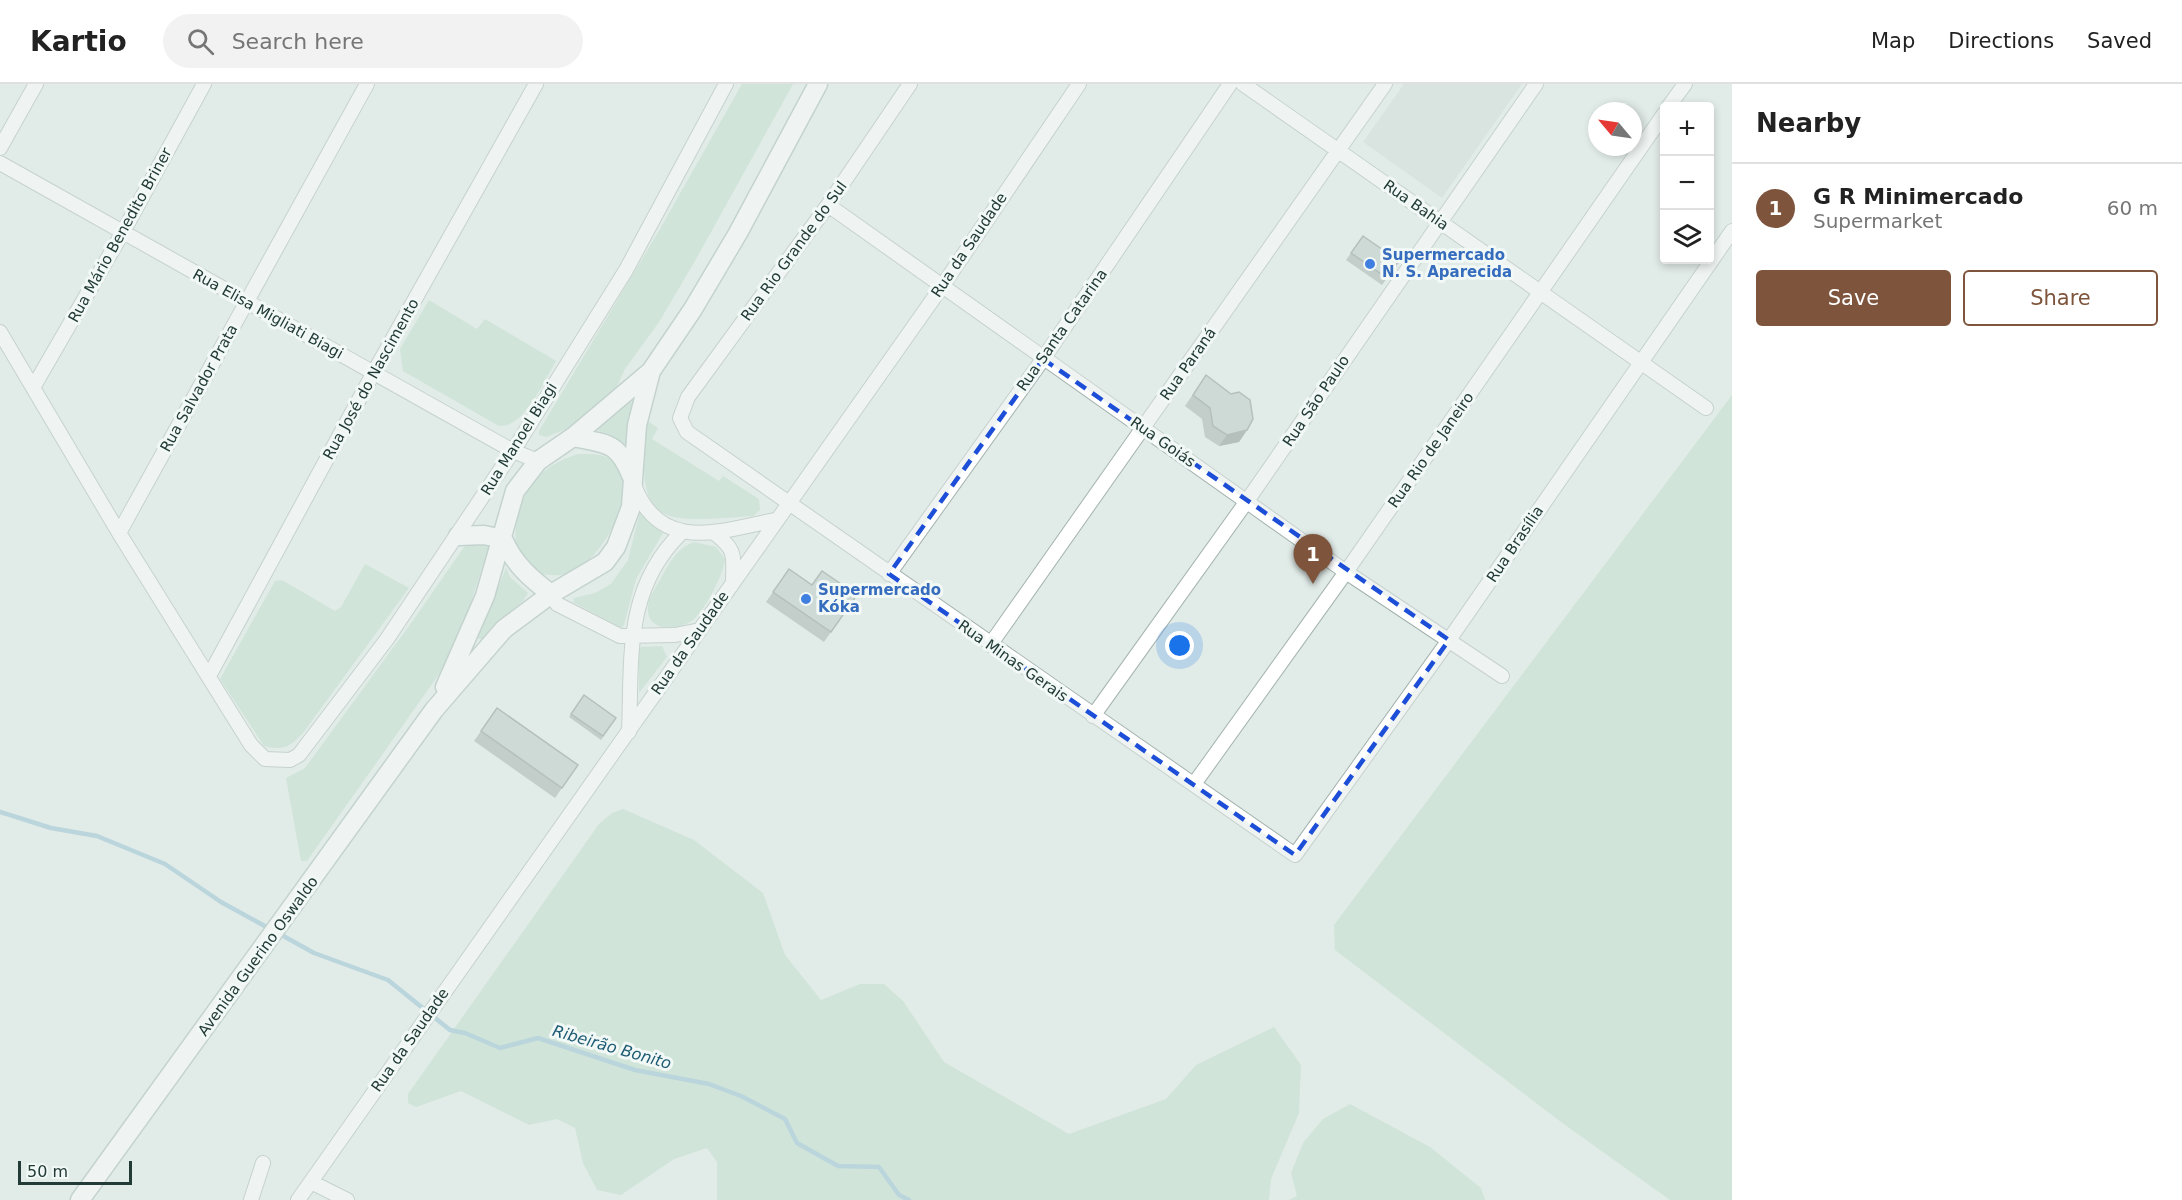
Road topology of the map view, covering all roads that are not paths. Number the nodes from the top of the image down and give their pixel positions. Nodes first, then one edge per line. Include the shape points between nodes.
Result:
1 (36, 84) edge
2 (204, 84) edge
3 (367, 84) edge
4 (536, 84) edge
5 (726, 84) edge
6 (818, 84) edge
7 (910, 84) edge
8 (1078, 84) edge
9 (1230, 84) edge
10 (1243, 84) edge
11 (1385, 84) edge
12 (1536, 84) edge
13 (1685, 84) edge
14 (1673, 102) edge
15 (1660, 121) edge
16 (0, 148) edge
17 (1338, 150) junction
18 (0, 163) edge
19 (828, 205) junction
20 (1439, 221) junction
21 (1732, 231) edge
22 (123, 232) junction
23 (943, 285) junction
24 (1540, 293) junction
25 (246, 303) junction
26 (0, 332) edge
27 (1043, 358) junction
28 (1639, 363) junction
29 (651, 371) junction
30 (374, 372) junction
31 (34, 386) junction
32 (1706, 408) dead end
33 (680, 418) joint
34 (1143, 428) junction
35 (573, 437) junction
36 (513, 451) junction
37 (538, 461) junction
38 (634, 485) junction
39 (1247, 501) junction
40 (787, 504) junction
41 (775, 520) junction
42 (712, 532) junction
43 (119, 533) junction
44 (681, 533) junction
45 (458, 536) junction
46 (503, 539) junction
47 (1346, 572) junction
48 (889, 574) junction
49 (733, 579) junction
50 (551, 594) junction
51 (700, 630) junction
52 (632, 638) junction
53 (1449, 640) junction
54 (990, 645) junction
55 (209, 676) junction
56 (1502, 676) dead end
57 (434, 711) junction
58 (1093, 716) junction
59 (629, 732) junction
60 (1194, 784) junction
61 (1295, 855) joint
62 (263, 1163) dead end
63 (311, 1182) junction
64 (80, 1200) edge
65 (251, 1200) edge
66 (298, 1200) edge
67 (347, 1200) edge

1 - 16 street
2 - 22 street, Rua Mário Benedito Briner
3 - 25 street, Rua Salvador Prata
4 - 30 street, Rua José do Nascimento
5 - 36 street, Rua Manoel Biagi via 626,270
6 - 29 main road via 738,233
7 - 19 street, Rua Rio Grande do Sul
8 - 23 street, Rua da Saudade
9 - 27 street, Rua Santa Catarina
10 - 17 street, Rua Bahia
11 - 17 street, Rua Paraná
12 - 20 street, Rua São Paulo
13 - 14 street
15 - 24 street, Rua Rio de Janeiro
17 - 20 street, Rua Bahia
17 - 34 street, Rua Paraná
18 - 22 street, Rua Elisa Migliati Biagi
19 - 23 street, Rua Goiás
19 - 33 street, Rua Rio Grande do Sul via 688,397
20 - 24 street, Rua Bahia
20 - 39 street, Rua São Paulo
21 - 28 street, Rua Brasília
22 - 25 street, Rua Elisa Migliati Biagi
22 - 31 street, Rua Mário Benedito Briner
23 - 27 street, Rua Goiás
23 - 40 street, Rua da Saudade
24 - 28 street, Rua Bahia
24 - 47 street, Rua Rio de Janeiro
25 - 30 street, Rua Elisa Migliati Biagi
25 - 43 street, Rua Salvador Prata
26 - 31 street
27 - 34 street, Rua Goiás
27 - 48 street, Rua Santa Catarina
28 - 32 street, Rua Bahia
28 - 53 street, Rua Brasília
29 - 35 main road, Avenida Guerino Oswaldo
29 - 38 main road, Avenida Guerino Oswaldo via 638,425
30 - 36 street, Rua Elisa Migliati Biagi
30 - 55 street, Rua José do Nascimento
31 - 43 street
33 - 40 street, Rua Minas Gerais via 687,432
34 - 39 street, Rua Goiás
34 - 54 street, Rua Paraná
35 - 37 main road, Avenida Guerino Oswaldo
35 - 38 main road via 604,442 615,448 624,458
36 - 37 street, Rua Elisa Migliati Biagi
36 - 45 street, Rua Manoel Biagi
37 - 46 main road, Avenida Guerino Oswaldo via 515,491
38 - 44 street via 642,504
38 - 50 main road, Avenida Guerino Oswaldo via 625,531 611,555
39 - 47 street, Rua Goiás
39 - 58 street, Rua São Paulo
40 - 41 street, Rua da Saudade
40 - 48 street, Rua Minas Gerais
41 - 42 street
41 - 49 street, Rua da Saudade
42 - 44 street
42 - 49 street via 734,554
43 - 55 street
44 - 52 street via 664,549 643,587
45 - 46 main road
45 - 55 street, Rua Manoel Biagi via 387,639 299,755 291,760 265,759 251,744
46 - 50 main road via 526,575
46 - 57 main road, Avenida Guerino Oswaldo via 469,637
47 - 53 street, Rua Goiás
47 - 60 street, Rua Rio de Janeiro
48 - 54 street, Rua Minas Gerais
49 - 51 street, Rua da Saudade
50 - 52 street via 557,604 620,636
50 - 57 main road, Avenida Guerino Oswaldo via 504,629
51 - 52 street
51 - 59 street, Rua da Saudade
52 - 59 street
53 - 56 street, Rua Goiás
53 - 61 street, Rua Brasília
54 - 58 street, Rua Minas Gerais
57 - 64 main road, Avenida Guerino Oswaldo
58 - 60 street, Rua Minas Gerais
59 - 63 street, Rua da Saudade
60 - 61 street, Rua Minas Gerais
62 - 65 street
63 - 66 street, Rua da Saudade
63 - 67 street

